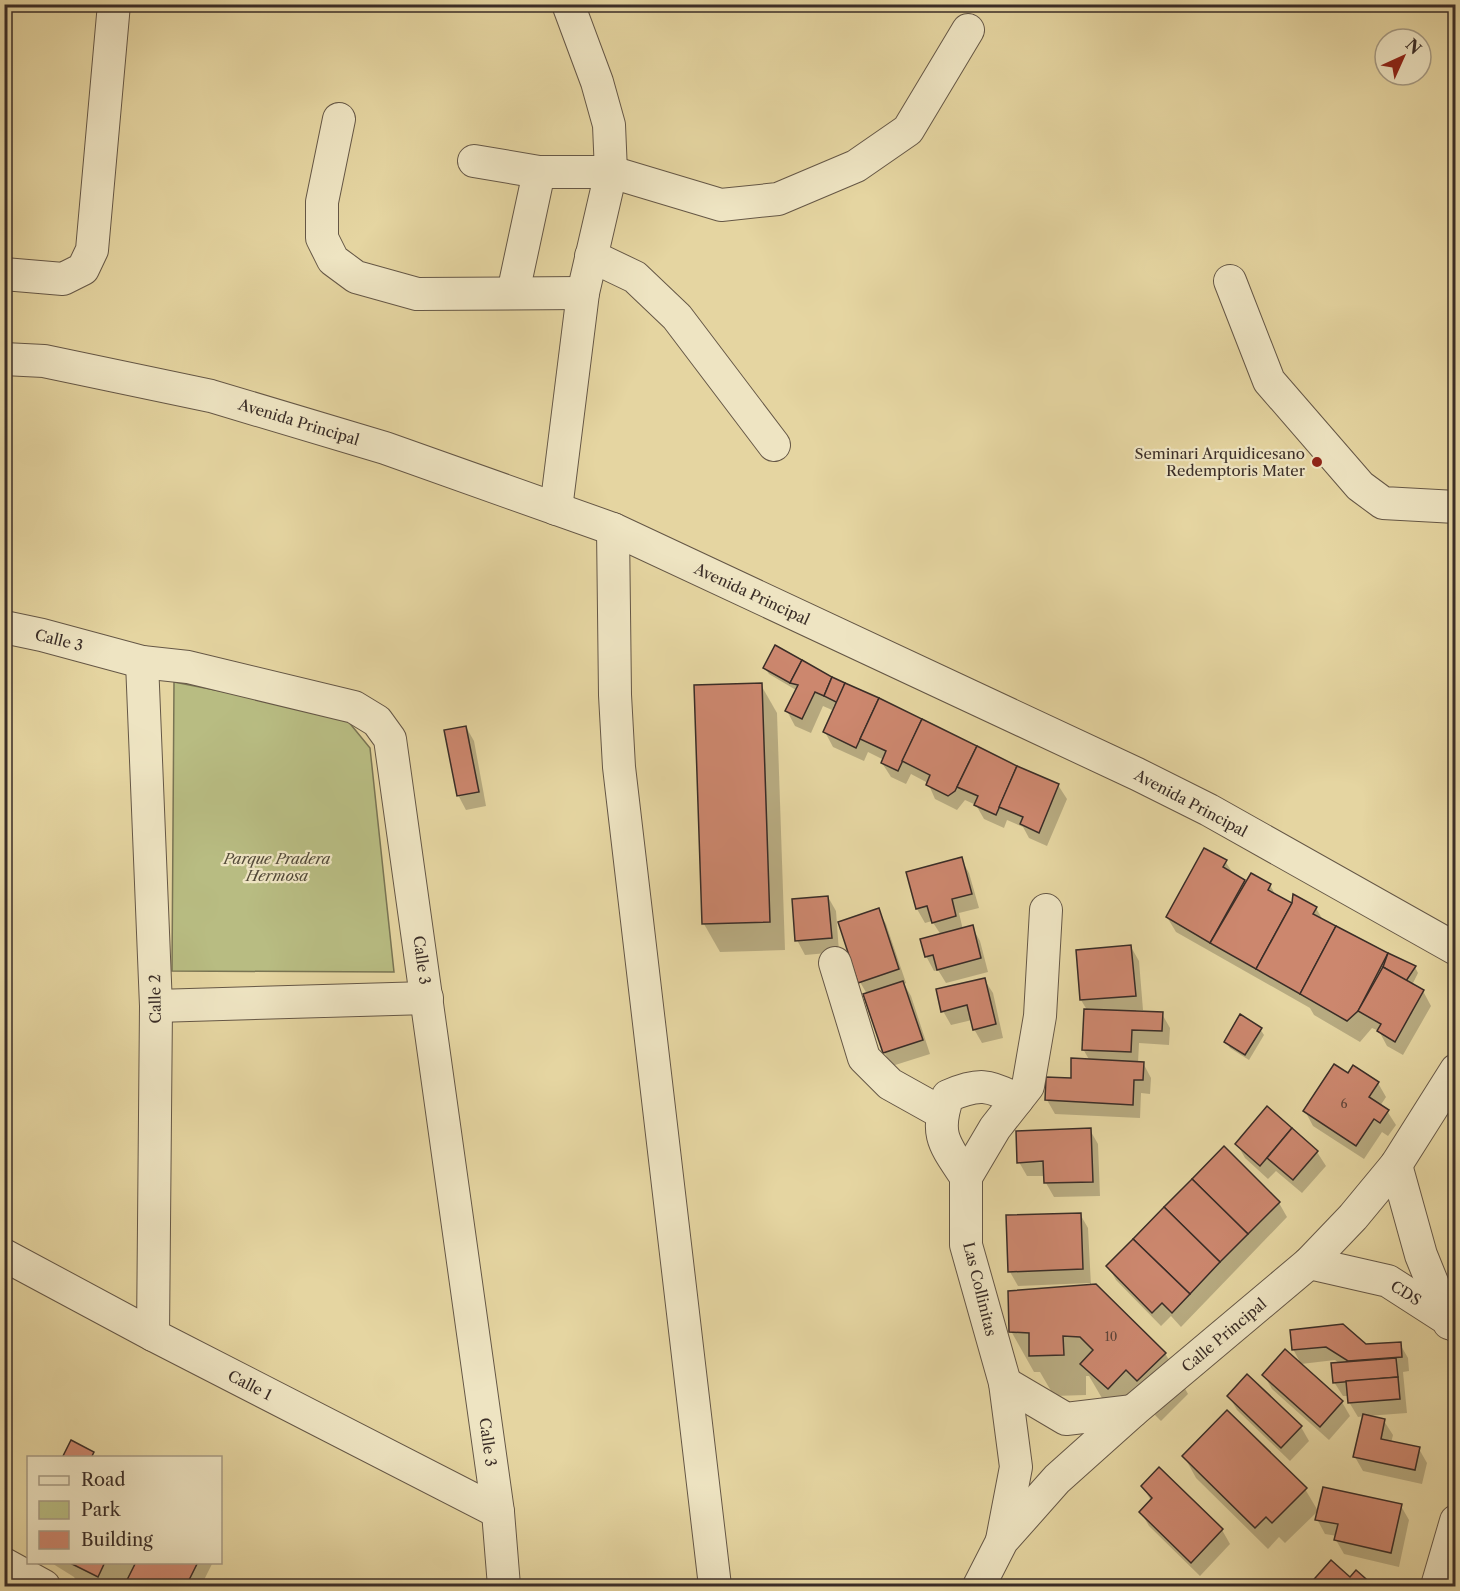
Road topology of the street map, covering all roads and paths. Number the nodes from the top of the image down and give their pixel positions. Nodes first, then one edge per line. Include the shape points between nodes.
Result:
1 (114, 4) edge
2 (576, 8) edge
3 (968, 30) dead end
4 (339, 118) dead end
5 (474, 161) dead end
6 (539, 172) junction
7 (611, 172) junction
8 (591, 256) junction
9 (4, 274) edge
10 (1230, 281) dead end
11 (513, 293) junction
12 (583, 293) junction
13 (4, 359) edge
14 (774, 445) dead end
15 (1455, 507) edge
16 (556, 509) junction
17 (613, 529) junction
18 (4, 627) edge
19 (142, 662) junction
20 (1046, 910) dead end
21 (1455, 949) edge
22 (835, 963) dead end
23 (427, 998) junction
24 (156, 1005) junction
25 (1455, 1070) edge
26 (1017, 1100) junction
27 (942, 1113) junction
28 (1396, 1166) junction
29 (966, 1177) junction
30 (4, 1255) edge
31 (1309, 1263) junction
32 (1452, 1327) edge
33 (153, 1335) junction
34 (1005, 1383) junction
35 (1133, 1411) junction
36 (498, 1512) junction
37 (1455, 1521) edge
38 (1002, 1541) junction
39 (4, 1564) edge
40 (44, 1587) edge
41 (504, 1587) edge
42 (715, 1587) edge
43 (979, 1587) edge
44 (1437, 1587) edge

1 - 9 street via 92,250 83,269 63,279
2 - 7 street via 609,124
3 - 7 street via 908,130 856,166 777,198 722,205
4 - 11 street via 322,202 322,238 333,260 356,278 417,294
5 - 6 street
6 - 7 street
6 - 11 street
7 - 8 street
8 - 12 street
8 - 14 street via 635,277 677,317
10 - 15 street via 1269,381 1360,486 1383,503
11 - 12 street
12 - 16 street
13 - 16 street, Avenida Principal via 44,361 211,396 385,448
16 - 17 street, Avenida Principal
17 - 21 street, Avenida Principal via 1137,774 1209,810
17 - 42 street via 619,767
18 - 19 street, Calle 3
19 - 23 street, Calle 3 via 188,667 354,707 377,721 390,739
19 - 24 street, Calle 2
20 - 26 street via 1040,1016 1028,1086
22 - 27 street via 864,1058 890,1084
23 - 24 street
23 - 36 street, Calle 3
24 - 33 street, Calle 2
25 - 28 street, Calle Principal
26 - 27 street via 997,1088 969,1086 948,1096
26 - 29 street
27 - 29 street via 943,1142
28 - 31 street, Calle Principal
28 - 32 street via 1421,1255
29 - 34 street, Las Collinitas via 966,1245
30 - 33 street, Calle 1
31 - 32 street, CDS via 1388,1281
31 - 35 street, Calle Principal
33 - 36 street, Calle 1
34 - 35 street via 1066,1419
34 - 38 street, Las Collinitas via 1016,1467
35 - 38 street, Calle Principal via 1057,1479
36 - 41 street, Calle 3
37 - 44 street
38 - 43 street, Calle Principal
39 - 40 street

